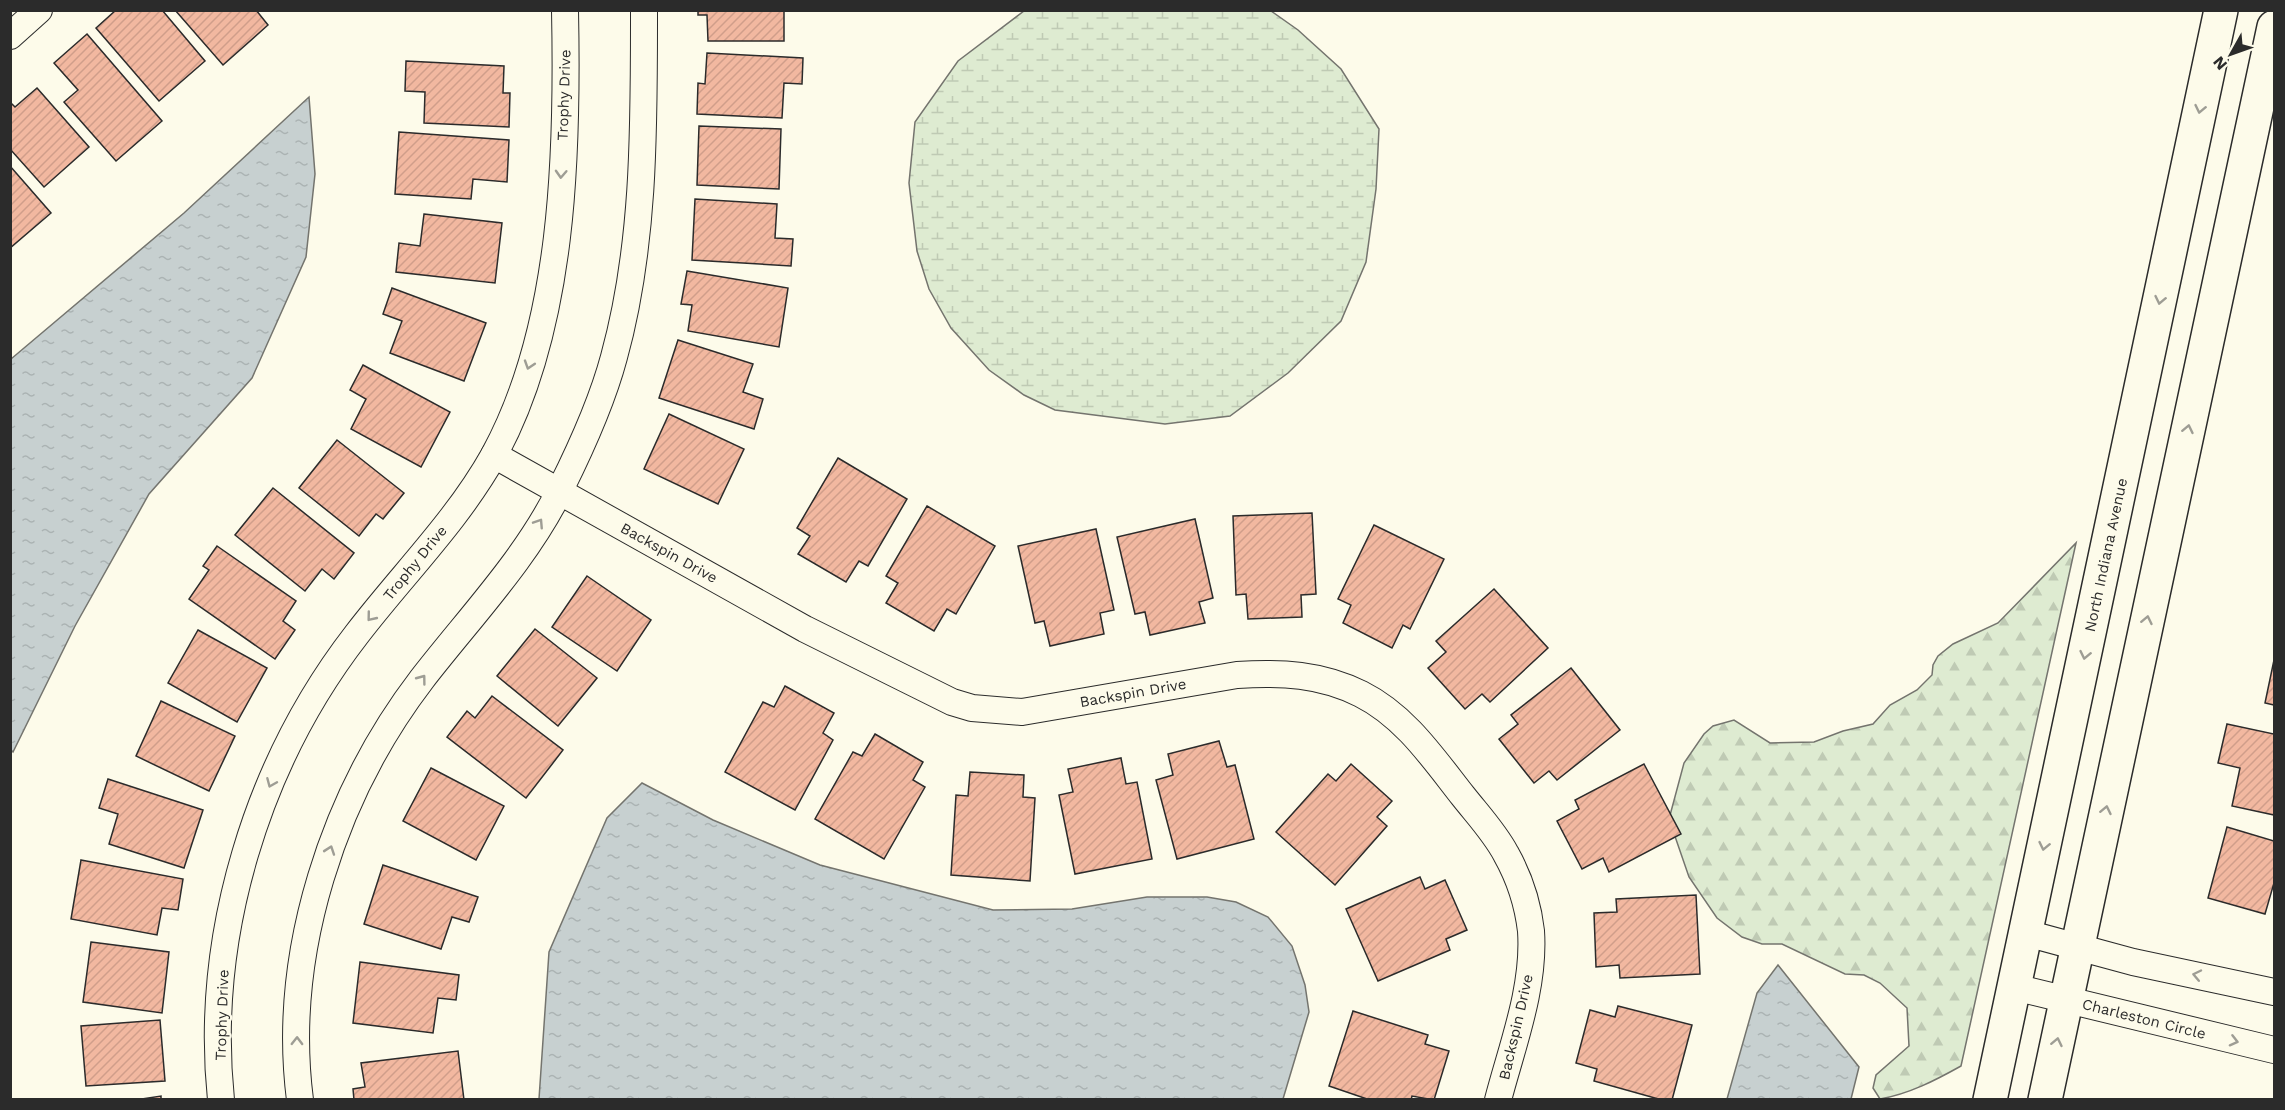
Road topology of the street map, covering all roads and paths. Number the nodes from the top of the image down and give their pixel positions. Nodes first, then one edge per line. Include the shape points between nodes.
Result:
1 (39, 10) edge
2 (565, 10) edge
3 (644, 10) edge
4 (2221, 10) edge
5 (2274, 27) edge
6 (10, 36) edge
7 (494, 455) junction
8 (559, 492) junction
9 (2026, 933) junction
10 (2077, 945) junction
11 (2014, 987) junction
12 (2274, 992) edge
13 (2066, 999) junction
14 (2274, 1050) edge
15 (222, 1100) edge
16 (300, 1100) edge
17 (1498, 1100) edge
18 (1990, 1100) edge
19 (2045, 1100) edge

1 - 6 street
2 -> 7 street, Trophy Drive via 561,179 553,273 530,362
3 - 8 street via 638,220 624,316 603,392
4 -> 9 main road, North Indiana Avenue
10 -> 5 main road
7 - 8 street, Backspin Drive
7 -> 15 street, Trophy Drive via 447,525 335,664 297,728 268,790 242,866 226,939 220,1012
16 -> 8 street via 297,1025 302,973 317,893 346,805 393,720 504,578
8 - 17 street, Backspin Drive via 805,629 952,702 972,708 996,712 1034,710 1264,673 1310,676 1380,704 1419,741 1494,836 1511,864 1525,901 1531,963
9 - 10 street
9 - 11 main road, North Indiana Avenue
12 -> 10 street via 2133,962
10 - 13 main road
11 - 13 street, Charleston Circle
11 - 18 main road, North Indiana Avenue
13 -> 14 street, Charleston Circle
19 -> 13 main road

